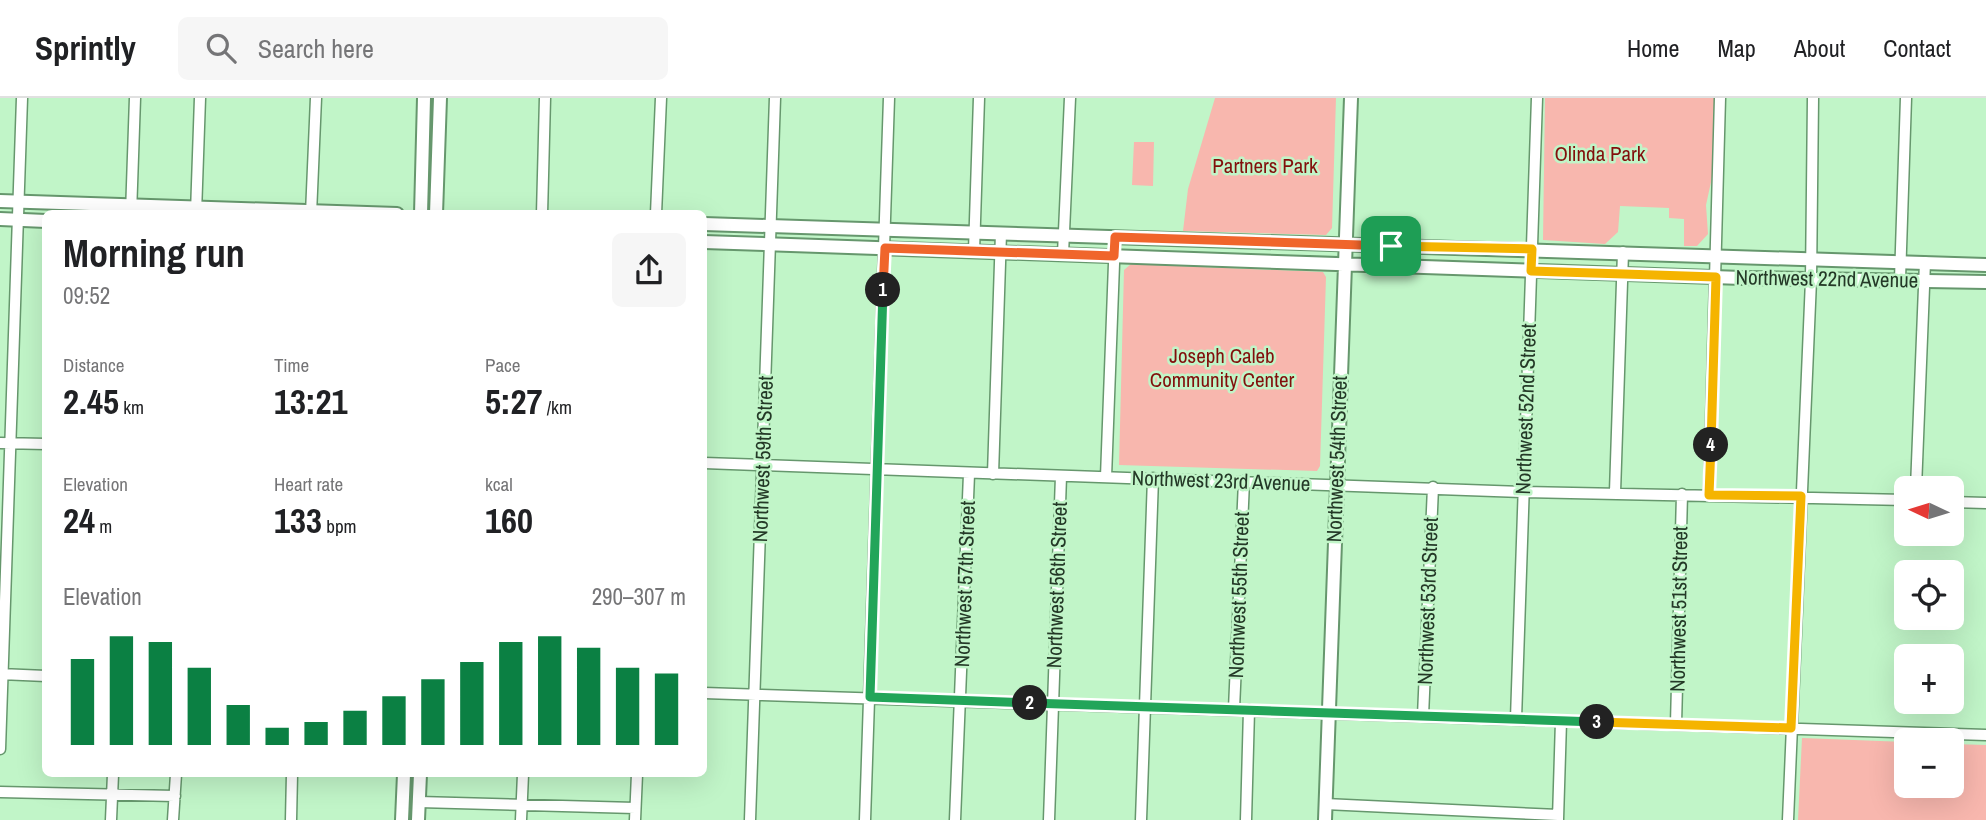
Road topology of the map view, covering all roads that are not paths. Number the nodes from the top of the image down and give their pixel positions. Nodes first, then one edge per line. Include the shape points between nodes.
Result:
1 (22, 98) edge
2 (135, 98) edge
3 (200, 98) edge
4 (316, 98) edge
5 (424, 98) edge
6 (440, 98) edge
7 (545, 98) edge
8 (661, 98) edge
9 (775, 98) edge
10 (889, 98) edge
11 (979, 98) edge
12 (1070, 98) edge
13 (1351, 98) edge
14 (1537, 98) edge
15 (1720, 98) edge
16 (1813, 98) edge
17 (1906, 98) edge
18 (0, 201) edge
19 (19, 202) junction
20 (131, 209) edge
21 (196, 210) edge
22 (311, 210) edge
23 (421, 210) edge
24 (436, 210) edge
25 (542, 210) edge
26 (656, 210) edge
27 (0, 219) edge
28 (18, 220) junction
29 (42, 221) edge
30 (707, 224) edge
31 (771, 226) junction
32 (885, 230) junction
33 (974, 232) junction
34 (1000, 233) junction
35 (1063, 236) junction
36 (1115, 237) junction
37 (707, 242) edge
38 (771, 244) junction
39 (1344, 245) junction
40 (885, 248) junction
41 (1532, 249) junction
42 (974, 251) junction
43 (1000, 252) junction
44 (1623, 252) junction
45 (1063, 254) junction
46 (1717, 255) junction
47 (1114, 256) junction
48 (1811, 258) junction
49 (1901, 261) junction
50 (1925, 262) junction
51 (1343, 263) junction
52 (1986, 265) edge
53 (1531, 271) junction
54 (1623, 274) junction
55 (1716, 277) junction
56 (1900, 279) junction
57 (1811, 280) junction
58 (1924, 280) junction
59 (1986, 282) edge
60 (5, 443) edge
61 (42, 444) edge
62 (707, 463) edge
63 (763, 465) junction
64 (876, 471) junction
65 (969, 474) junction
66 (993, 474) junction
67 (1061, 476) junction
68 (1916, 476) edge
69 (1106, 477) junction
70 (1153, 478) junction
71 (1244, 481) junction
72 (1337, 484) junction
73 (1433, 487) junction
74 (1522, 492) junction
75 (1615, 492) junction
76 (1682, 494) junction
77 (1709, 495) junction
78 (1801, 496) junction
79 (1894, 500) edge
80 (1964, 502) edge
81 (1986, 503) edge
82 (1, 674) edge
83 (42, 676) edge
84 (707, 693) edge
85 (754, 694) junction
86 (870, 697) junction
87 (960, 701) junction
88 (1052, 703) junction
89 (1145, 706) junction
90 (1234, 709) junction
91 (1249, 709) junction
92 (1328, 712) junction
93 (1423, 716) junction
94 (1516, 719) junction
95 (1561, 721) junction
96 (1676, 724) junction
97 (1791, 728) junction
98 (1986, 734) edge
99 (0, 749) edge
100 (113, 777) edge
101 (176, 777) edge
102 (292, 777) edge
103 (404, 777) edge
104 (421, 777) edge
105 (523, 777) edge
106 (637, 777) edge
107 (0, 792) edge
108 (112, 794) junction
109 (174, 796) junction
110 (419, 802) junction
111 (1325, 804) junction
112 (522, 805) junction
113 (635, 808) junction
114 (1558, 818) edge
115 (111, 820) edge
116 (173, 820) edge
117 (291, 820) edge
118 (402, 820) edge
119 (418, 820) edge
120 (521, 820) edge
121 (635, 820) edge
122 (750, 820) edge
123 (865, 820) edge
124 (956, 820) edge
125 (1049, 820) edge
126 (1141, 820) edge
127 (1246, 820) edge
128 (1325, 820) edge
129 (1788, 820) edge

1 - 19 street
2 - 20 street
3 - 21 street
4 - 22 street
5 - 23 main road
6 - 24 main road
7 - 25 street
8 - 26 street
9 - 31 street, Northwest 59th Street
10 - 32 street
11 - 33 street
12 - 35 street
13 - 39 main road, Northwest 54th Street
14 - 41 street, Northwest 52nd Street
15 - 46 street
16 - 48 street
17 - 49 street
18 - 19 main road
19 - 20 main road
19 - 28 street
20 - 21 main road
27 - 28 main road
28 - 29 main road
28 - 60 street
30 - 31 main road, Northwest 22nd Avenue
31 - 32 main road, Northwest 22nd Avenue
31 - 38 street, Northwest 59th Street
32 - 33 main road, Northwest 22nd Avenue
32 - 40 street
33 - 34 main road, Northwest 22nd Avenue
33 - 42 street
34 - 35 main road, Northwest 22nd Avenue
34 - 43 street, Northwest 57th Street
35 - 36 main road, Northwest 22nd Avenue
35 - 45 street
36 - 39 main road, Northwest 22nd Avenue
36 - 47 street
37 - 38 main road, Northwest 22nd Avenue
38 - 40 main road, Northwest 22nd Avenue
38 - 63 street, Northwest 59th Street
39 - 41 main road, Northwest 22nd Avenue
39 - 51 main road, Northwest 54th Street
40 - 42 main road, Northwest 22nd Avenue
40 - 64 street
41 - 44 main road, Northwest 22nd Avenue
41 - 53 street, Northwest 52nd Street
42 - 43 main road, Northwest 22nd Avenue
43 - 45 main road, Northwest 22nd Avenue
43 - 66 street, Northwest 57th Street
44 - 46 main road, Northwest 22nd Avenue
44 - 54 street
45 - 47 main road, Northwest 22nd Avenue
46 - 48 main road, Northwest 22nd Avenue
46 - 55 street
47 - 51 main road, Northwest 22nd Avenue
47 - 69 street
48 - 49 main road, Northwest 22nd Avenue
48 - 57 street
49 - 50 main road, Northwest 22nd Avenue
49 - 56 street
50 - 52 main road, Northwest 22nd Avenue
50 - 58 street
51 - 53 main road, Northwest 22nd Avenue
51 - 72 main road, Northwest 54th Street
53 - 54 main road, Northwest 22nd Avenue
53 - 74 street, Northwest 52nd Street
54 - 55 main road, Northwest 22nd Avenue
54 - 75 street
55 - 57 main road, Northwest 22nd Avenue
55 - 77 street
56 - 57 main road, Northwest 22nd Avenue
56 - 58 main road, Northwest 22nd Avenue
57 - 78 street
58 - 59 main road, Northwest 22nd Avenue
58 - 68 street
60 - 61 street
60 - 82 street
62 - 63 street, Northwest 23rd Avenue
63 - 64 street, Northwest 23rd Avenue
63 - 85 street, Northwest 59th Street
64 - 65 street, Northwest 23rd Avenue
64 - 86 street
65 - 66 street, Northwest 23rd Avenue
65 - 87 street, Northwest 57th Street
66 - 67 street, Northwest 23rd Avenue
67 - 69 street, Northwest 23rd Avenue
67 - 88 street, Northwest 56th Street
69 - 70 street, Northwest 23rd Avenue
70 - 71 street, Northwest 23rd Avenue
70 - 89 street
71 - 72 street, Northwest 23rd Avenue
71 - 90 street, Northwest 55th Street
72 - 73 street, Northwest 23rd Avenue
72 - 92 main road, Northwest 54th Street
73 - 74 street, Northwest 23rd Avenue
73 - 93 street, Northwest 53rd Street
74 - 75 street, Northwest 23rd Avenue
74 - 94 street, Northwest 52nd Street
75 - 76 street, Northwest 23rd Avenue
76 - 77 street, Northwest 23rd Avenue
76 - 96 street, Northwest 51st Street
77 - 78 street, Northwest 23rd Avenue
78 - 79 street, Northwest 23rd Avenue
78 - 97 street
80 - 81 street
82 - 83 street
82 - 99 street
84 - 85 street
85 - 86 street
85 - 122 street, Northwest 59th Street
86 - 87 street
86 - 123 street
87 - 88 street
87 - 124 street, Northwest 57th Street
88 - 89 street
88 - 125 street, Northwest 56th Street
89 - 90 street
89 - 126 street
90 - 91 street
91 - 92 street
91 - 127 street, Northwest 55th Street
92 - 93 street
92 - 111 main road, Northwest 54th Street
93 - 94 street
94 - 95 street
95 - 96 street
95 - 114 street
96 - 97 street
97 - 98 street
97 - 129 street
100 - 108 street
101 - 109 street
102 - 117 street
103 - 118 main road
104 - 110 main road
105 - 112 street
106 - 113 street
107 - 108 street
108 - 109 street
108 - 115 street
109 - 116 street
110 - 112 street
110 - 119 main road
111 - 114 street
111 - 128 main road, Northwest 54th Street
112 - 113 street
112 - 120 street
113 - 121 street

